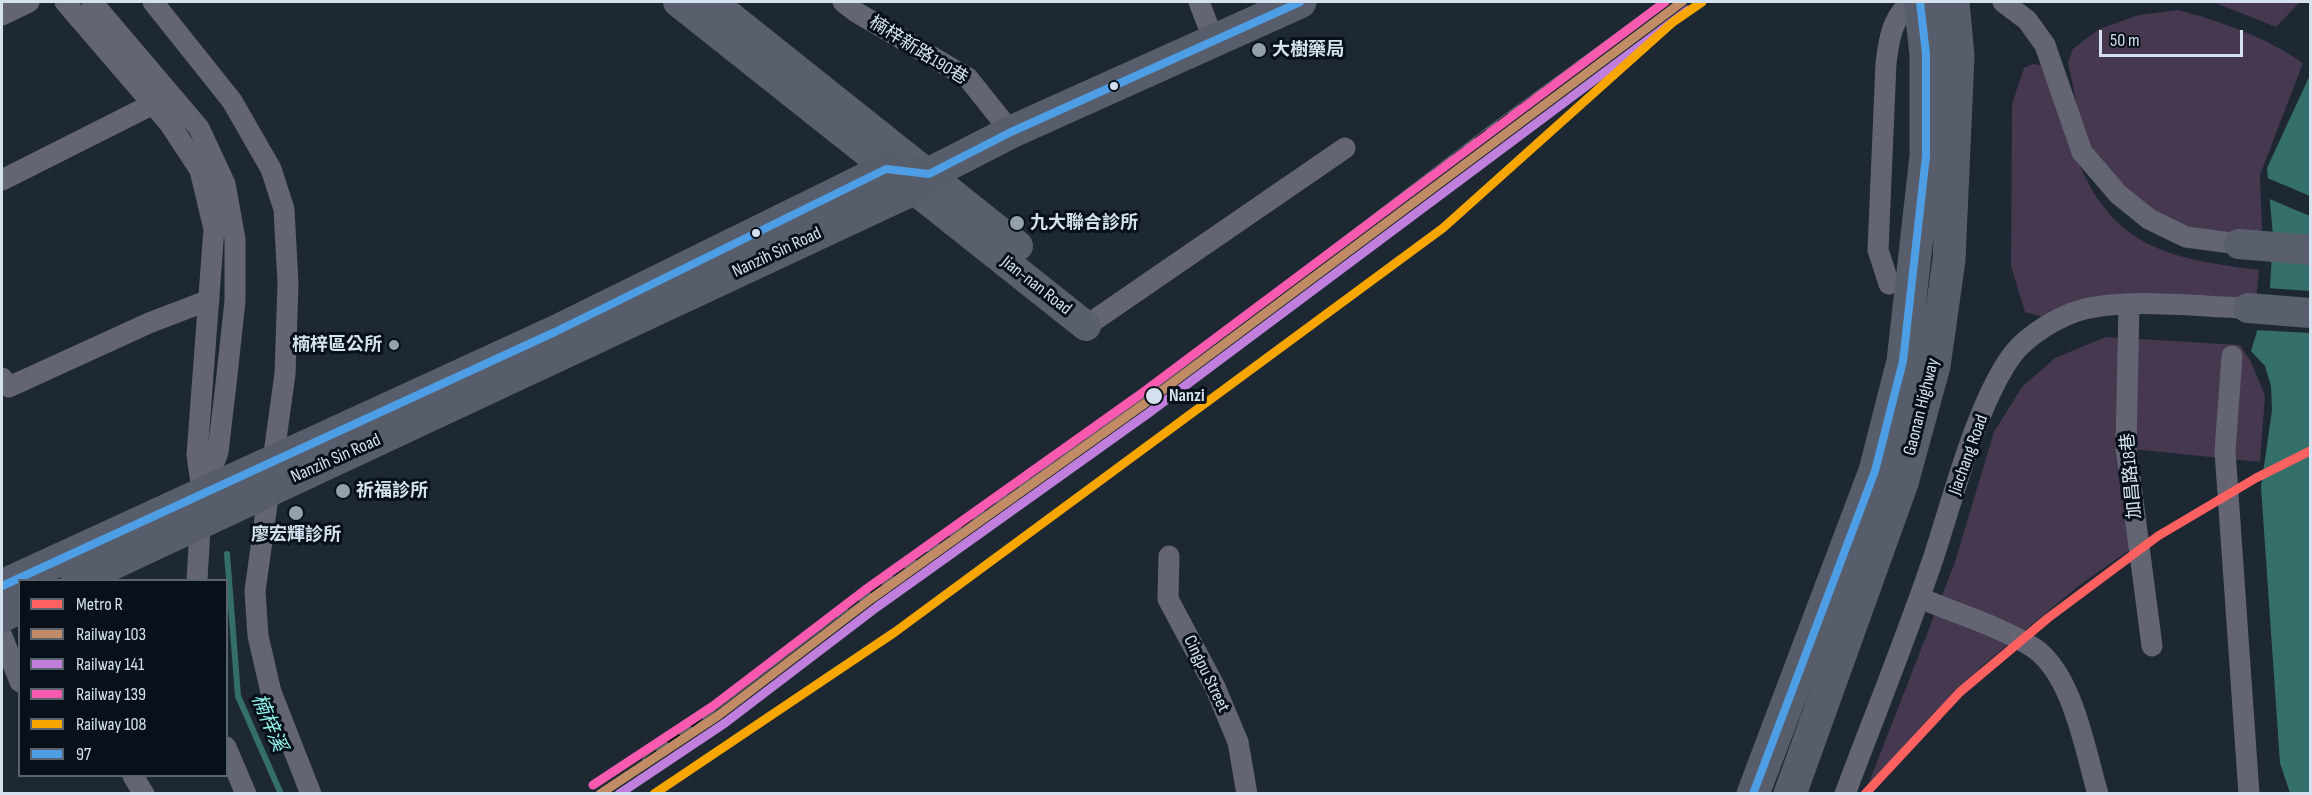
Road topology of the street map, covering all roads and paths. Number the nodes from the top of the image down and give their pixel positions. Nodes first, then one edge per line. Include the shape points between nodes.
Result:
1 (29, 2) edge
2 (65, 2) edge
3 (92, 2) edge
4 (153, 2) edge
5 (678, 2) edge
6 (711, 2) edge
7 (843, 2) edge
8 (1199, 2) edge
9 (1300, 2) edge
10 (1911, 2) edge
11 (1920, 2) edge
12 (1953, 2) edge
13 (2004, 2) edge
14 (2, 15) edge
15 (1214, 41) junction
16 (153, 104) junction
17 (1011, 132) junction
18 (1345, 148) dead end
19 (886, 169) junction
20 (2, 180) edge
21 (921, 181) junction
22 (2239, 244) joint
23 (2310, 250) edge
24 (1889, 284) dead end
25 (209, 300) junction
26 (2129, 305) junction
27 (2248, 308) joint
28 (2310, 313) edge
29 (1086, 326) joint
30 (2232, 356) dead end
31 (2, 378) edge
32 (260, 480) junction
33 (205, 507) junction
34 (1168, 556) dead end
35 (20, 579) edge
36 (79, 579) edge
37 (197, 579) edge
38 (18, 580) edge
39 (2, 586) edge
40 (1920, 598) junction
41 (18, 608) edge
42 (2, 616) edge
43 (2, 636) edge
44 (2152, 646) dead end
45 (18, 677) edge
46 (228, 752) edge
47 (134, 777) edge
48 (144, 794) edge
49 (246, 794) edge
50 (311, 794) edge
51 (1247, 794) edge
52 (1753, 794) edge
53 (1790, 794) edge
54 (1845, 794) edge
55 (2098, 794) edge
56 (2249, 794) edge

1 - 14 street
2 - 16 street
3 - 33 street via 199,128 225,184 235,239 235,301 218,452
4 - 32 street via 232,101 262,152 284,209 288,284 285,374
5 - 19 street
6 - 21 street, Jian-nan Road
7 - 17 street, 楠梓新路190巷 via 968,78
8 - 15 street
9 - 15 main road, Nanzih Sin Road
10 - 24 street via 1896,18 1886,63 1878,250
11 - 52 main road, Gaonan Highway via 1926,54 1926,156 1903,361 1875,471
12 - 53 main road, Gaonan Highway via 1958,56 1949,260 1934,366 1902,483
13 - 22 street via 2027,20 2045,45 2082,152 2118,194 2149,219 2186,237
15 - 17 main road, Nanzih Sin Road
16 - 20 street
16 - 25 street via 200,170 214,229
17 - 21 main road, Nanzih Sin Road
18 - 29 street
19 - 21 main road
19 - 32 main road, Nanzih Sin Road
21 - 29 street, Jian-nan Road via 1073,291
21 - 32 main road, Nanzih Sin Road via 564,354
22 - 23 street
25 - 31 street via 9,387
25 - 33 street via 197,455
26 - 27 street, Jiachang Road
26 - 40 street, Jiachang Road via 2071,313 2038,333 2007,362 1973,438
26 - 44 street, 加昌路18巷 via 2126,447
27 - 28 street
30 - 56 street via 2225,451
32 - 33 main road
32 - 50 street via 255,591 258,636 271,692
33 - 35 main road
33 - 36 main road
33 - 37 street
34 - 51 street, Cingpu Street via 1168,599 1215,687 1238,742
38 - 39 main road
40 - 54 street, Jiachang Road
40 - 55 street via 2034,649 2050,664 2073,707
41 - 42 main road
43 - 45 street
46 - 49 street
47 - 48 street

